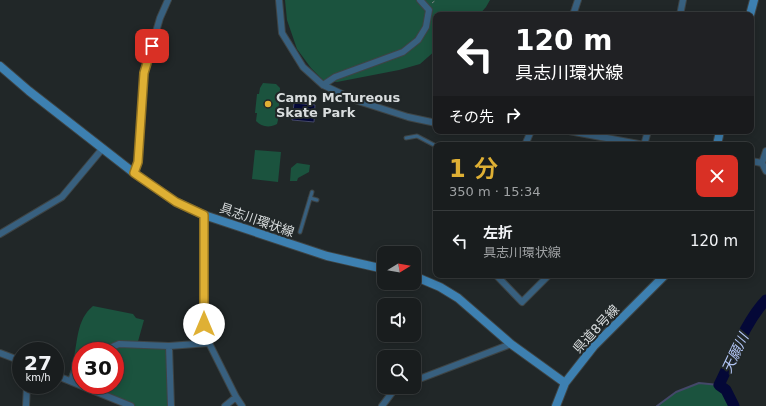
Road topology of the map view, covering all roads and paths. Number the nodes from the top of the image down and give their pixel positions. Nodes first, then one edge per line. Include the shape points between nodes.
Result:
1 (168, 0) edge
2 (279, 0) edge
3 (420, 0) edge
4 (578, 0) edge
5 (683, 0) edge
6 (754, 0) edge
7 (574, 12) edge
8 (681, 12) edge
9 (751, 12) edge
10 (0, 66) edge
11 (323, 85) junction
12 (433, 122) edge
13 (585, 134) edge
14 (406, 138) dead end
15 (628, 142) edge
16 (433, 144) edge
17 (103, 148) junction
18 (766, 151) edge
19 (754, 162) edge
20 (762, 163) junction
21 (766, 171) edge
22 (134, 173) junction
23 (312, 192) dead end
24 (310, 198) junction
25 (317, 200) dead end
26 (204, 215) junction
27 (300, 232) dead end
28 (0, 234) edge
29 (377, 267) edge
30 (499, 278) edge
31 (546, 278) edge
32 (662, 278) edge
33 (421, 279) edge
34 (209, 343) junction
35 (124, 344) edge
36 (511, 344) junction
37 (169, 346) junction
38 (0, 353) edge
39 (12, 358) edge
40 (421, 378) edge
41 (64, 379) edge
42 (72, 379) edge
43 (71, 382) junction
44 (565, 383) junction
45 (27, 394) edge
46 (391, 394) edge
47 (236, 397) junction
48 (26, 406) edge
49 (131, 406) edge
50 (171, 406) edge
51 (225, 406) edge
52 (242, 406) edge
53 (382, 406) edge
54 (556, 406) edge

1 - 22 street via 144,73 138,162
2 - 11 street via 282,33 303,67
3 - 11 street via 429,10 426,27 418,40 403,52 335,77
4 - 7 street
5 - 8 street
6 - 9 main road
10 - 17 main road, 具志川環状線
11 - 12 street via 355,100
13 - 15 street
14 - 16 lane via 417,136
17 - 22 main road, 具志川環状線
17 - 28 street via 62,197
18 - 20 street
19 - 20 street
20 - 21 street
22 - 26 main road, 具志川環状線 via 176,202
23 - 24 lane
24 - 25 lane
24 - 27 lane
26 - 29 main road, 具志川環状線 via 327,256
26 - 34 street via 204,324
30 - 31 street via 522,302
32 - 44 main road, 県道8号線 via 594,346
33 - 36 main road via 458,298
34 - 37 street
34 - 47 street
35 - 37 street
36 - 40 street
36 - 44 main road
37 - 50 street
38 - 39 street
41 - 43 street
42 - 43 street
43 - 49 street
44 - 54 main road, 県道8号線
45 - 48 street
46 - 53 street
47 - 51 street
47 - 52 street

